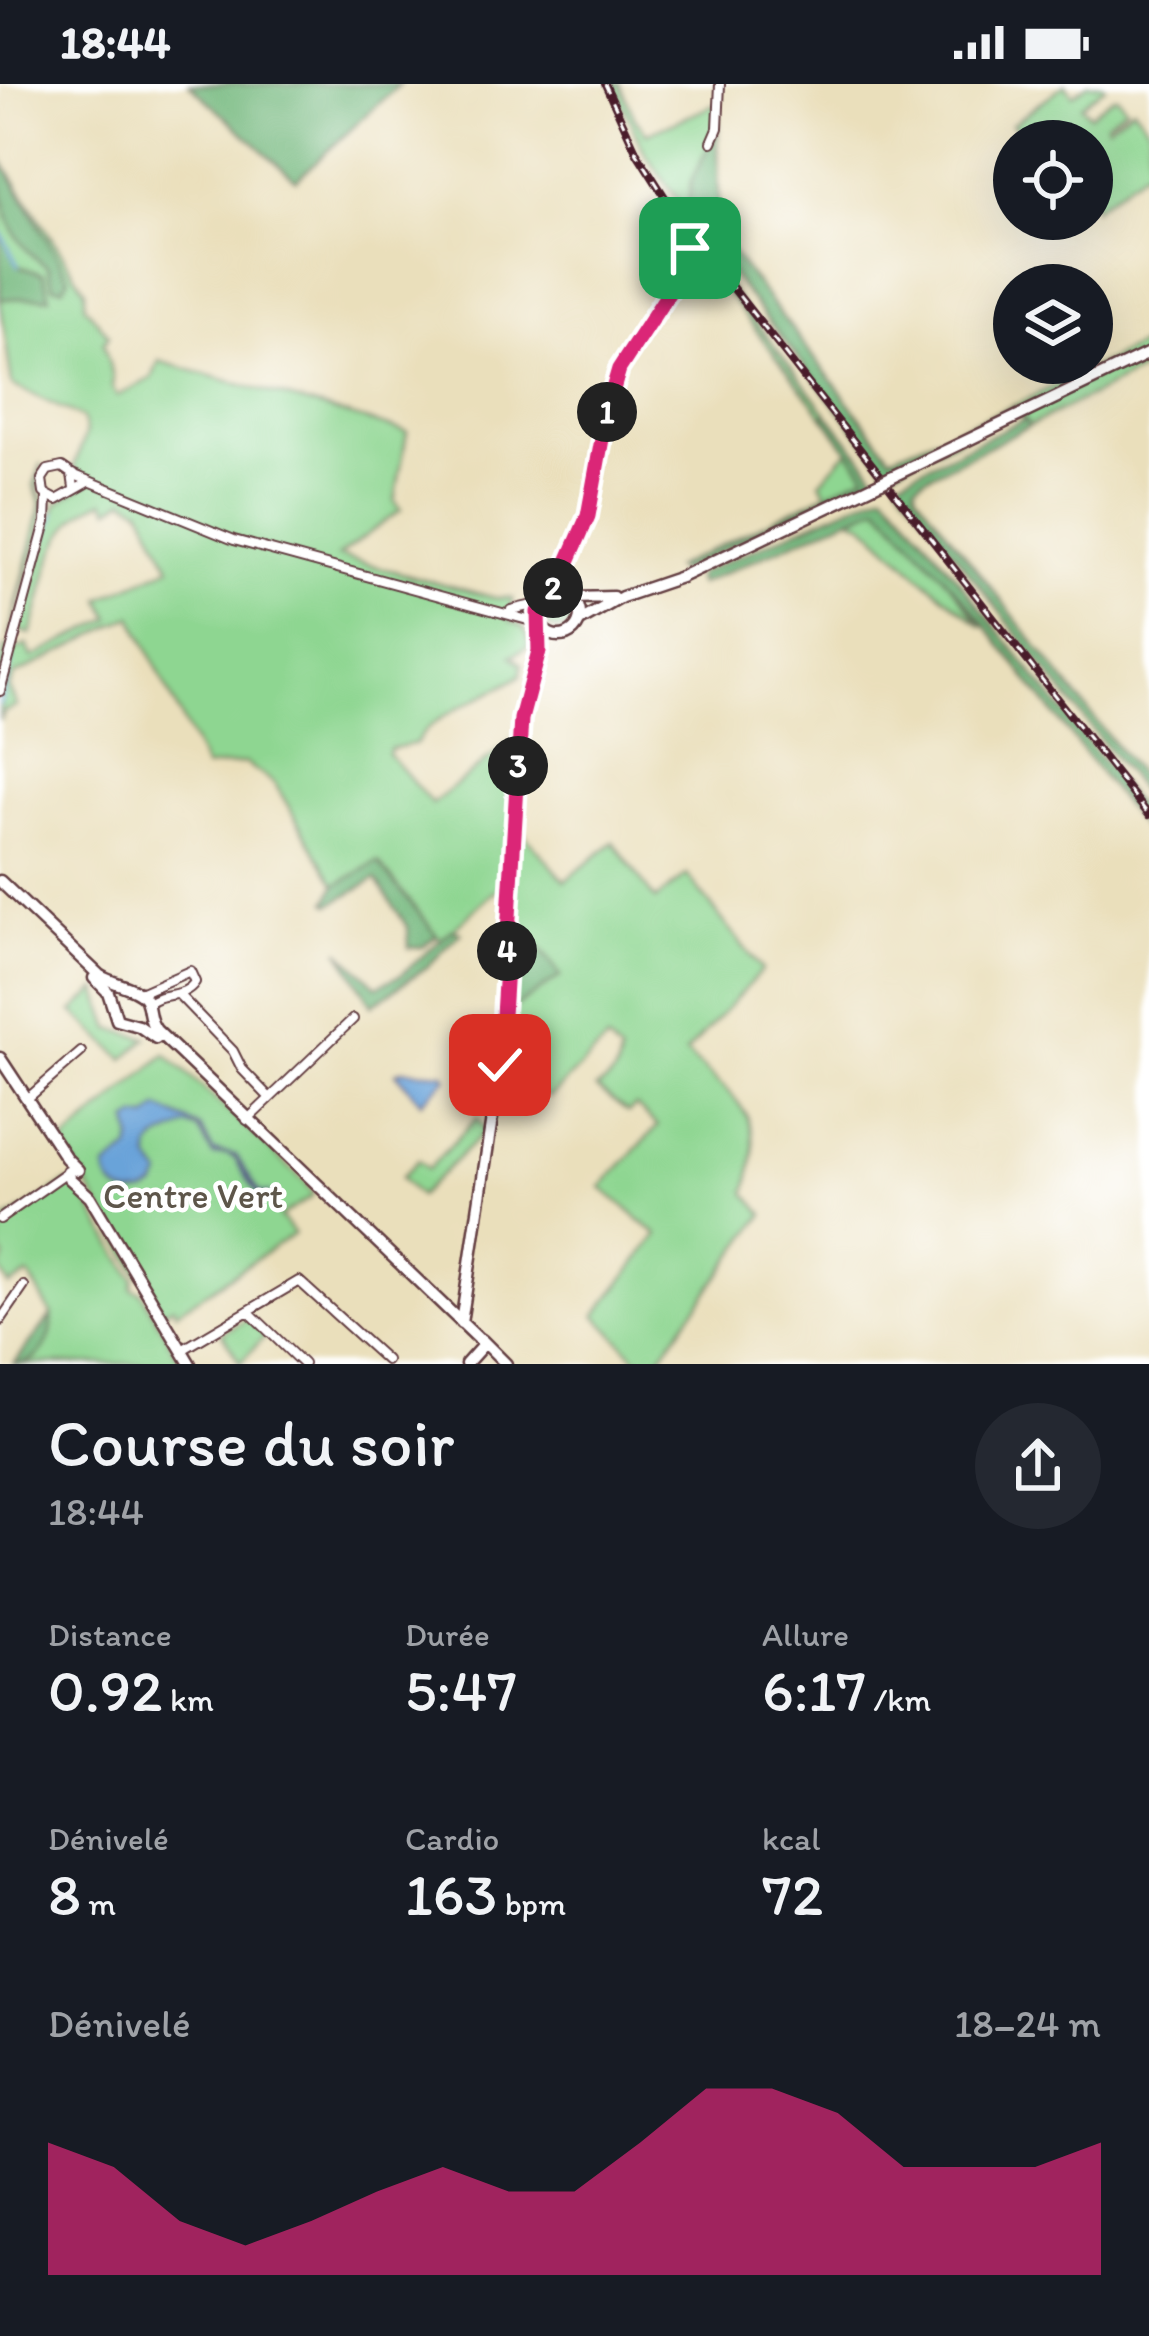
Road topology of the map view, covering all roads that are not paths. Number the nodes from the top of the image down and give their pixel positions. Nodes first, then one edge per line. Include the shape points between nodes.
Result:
1 (721, 84) edge
2 (712, 142) dead end
3 (690, 248) dead end
4 (1149, 353) edge
5 (72, 474) junction
6 (89, 483) junction
7 (74, 488) junction
8 (47, 496) junction
9 (61, 499) junction
10 (46, 522) junction
11 (566, 566) junction
12 (622, 597) junction
13 (572, 598) junction
14 (544, 600) junction
15 (504, 611) junction
16 (580, 621) junction
17 (540, 625) junction
18 (564, 636) junction
19 (535, 668) junction
20 (0, 691) edge
21 (0, 885) edge
22 (134, 991) junction
23 (179, 994) junction
24 (112, 1002) junction
25 (147, 1010) junction
26 (352, 1018) dead end
27 (135, 1025) junction
28 (81, 1052) dead end
29 (0, 1058) edge
30 (28, 1098) junction
31 (265, 1099) junction
32 (233, 1107) junction
33 (250, 1120) junction
34 (297, 1168) junction
35 (71, 1172) junction
36 (0, 1219) edge
37 (24, 1286) dead end
38 (248, 1311) junction
39 (457, 1319) junction
40 (0, 1321) edge
41 (488, 1348) junction
42 (182, 1350) junction
43 (386, 1360) dead end
44 (190, 1364) edge
45 (303, 1364) edge
46 (466, 1364) edge
47 (476, 1364) edge
48 (506, 1364) edge

1 - 2 street
3 - 11 street via 619,369 588,516
4 - 12 street via 712,563
5 - 6 street
5 - 7 street
5 - 8 street via 48,470 41,482
6 - 7 street
6 - 15 street via 234,540
7 - 9 street
8 - 9 street
8 - 10 street
9 - 10 street
10 - 20 street
11 - 13 street
11 - 14 street
12 - 13 street
12 - 16 street
13 - 14 street via 556,593
13 - 16 street
14 - 15 street
14 - 17 street
15 - 17 street
16 - 18 street
17 - 18 street
17 - 19 street
18 - 19 street
19 - 39 street via 521,719 501,1060
21 - 22 street via 103,978
21 - 24 street
22 - 23 street via 188,970 194,986
22 - 24 street
22 - 25 street
23 - 25 street via 160,995
23 - 31 street
24 - 27 street via 117,1021
25 - 27 street
25 - 32 street via 156,1030
26 - 31 street
27 - 32 street
28 - 30 street
29 - 30 street
30 - 35 street
31 - 32 street
31 - 33 street
32 - 33 street
32 - 34 street
33 - 34 street
34 - 39 street
35 - 36 street
35 - 42 street
37 - 40 street
38 - 42 street
38 - 43 street via 302,1281
38 - 45 street
39 - 41 street
41 - 46 street
41 - 47 street
41 - 48 street
42 - 44 street

